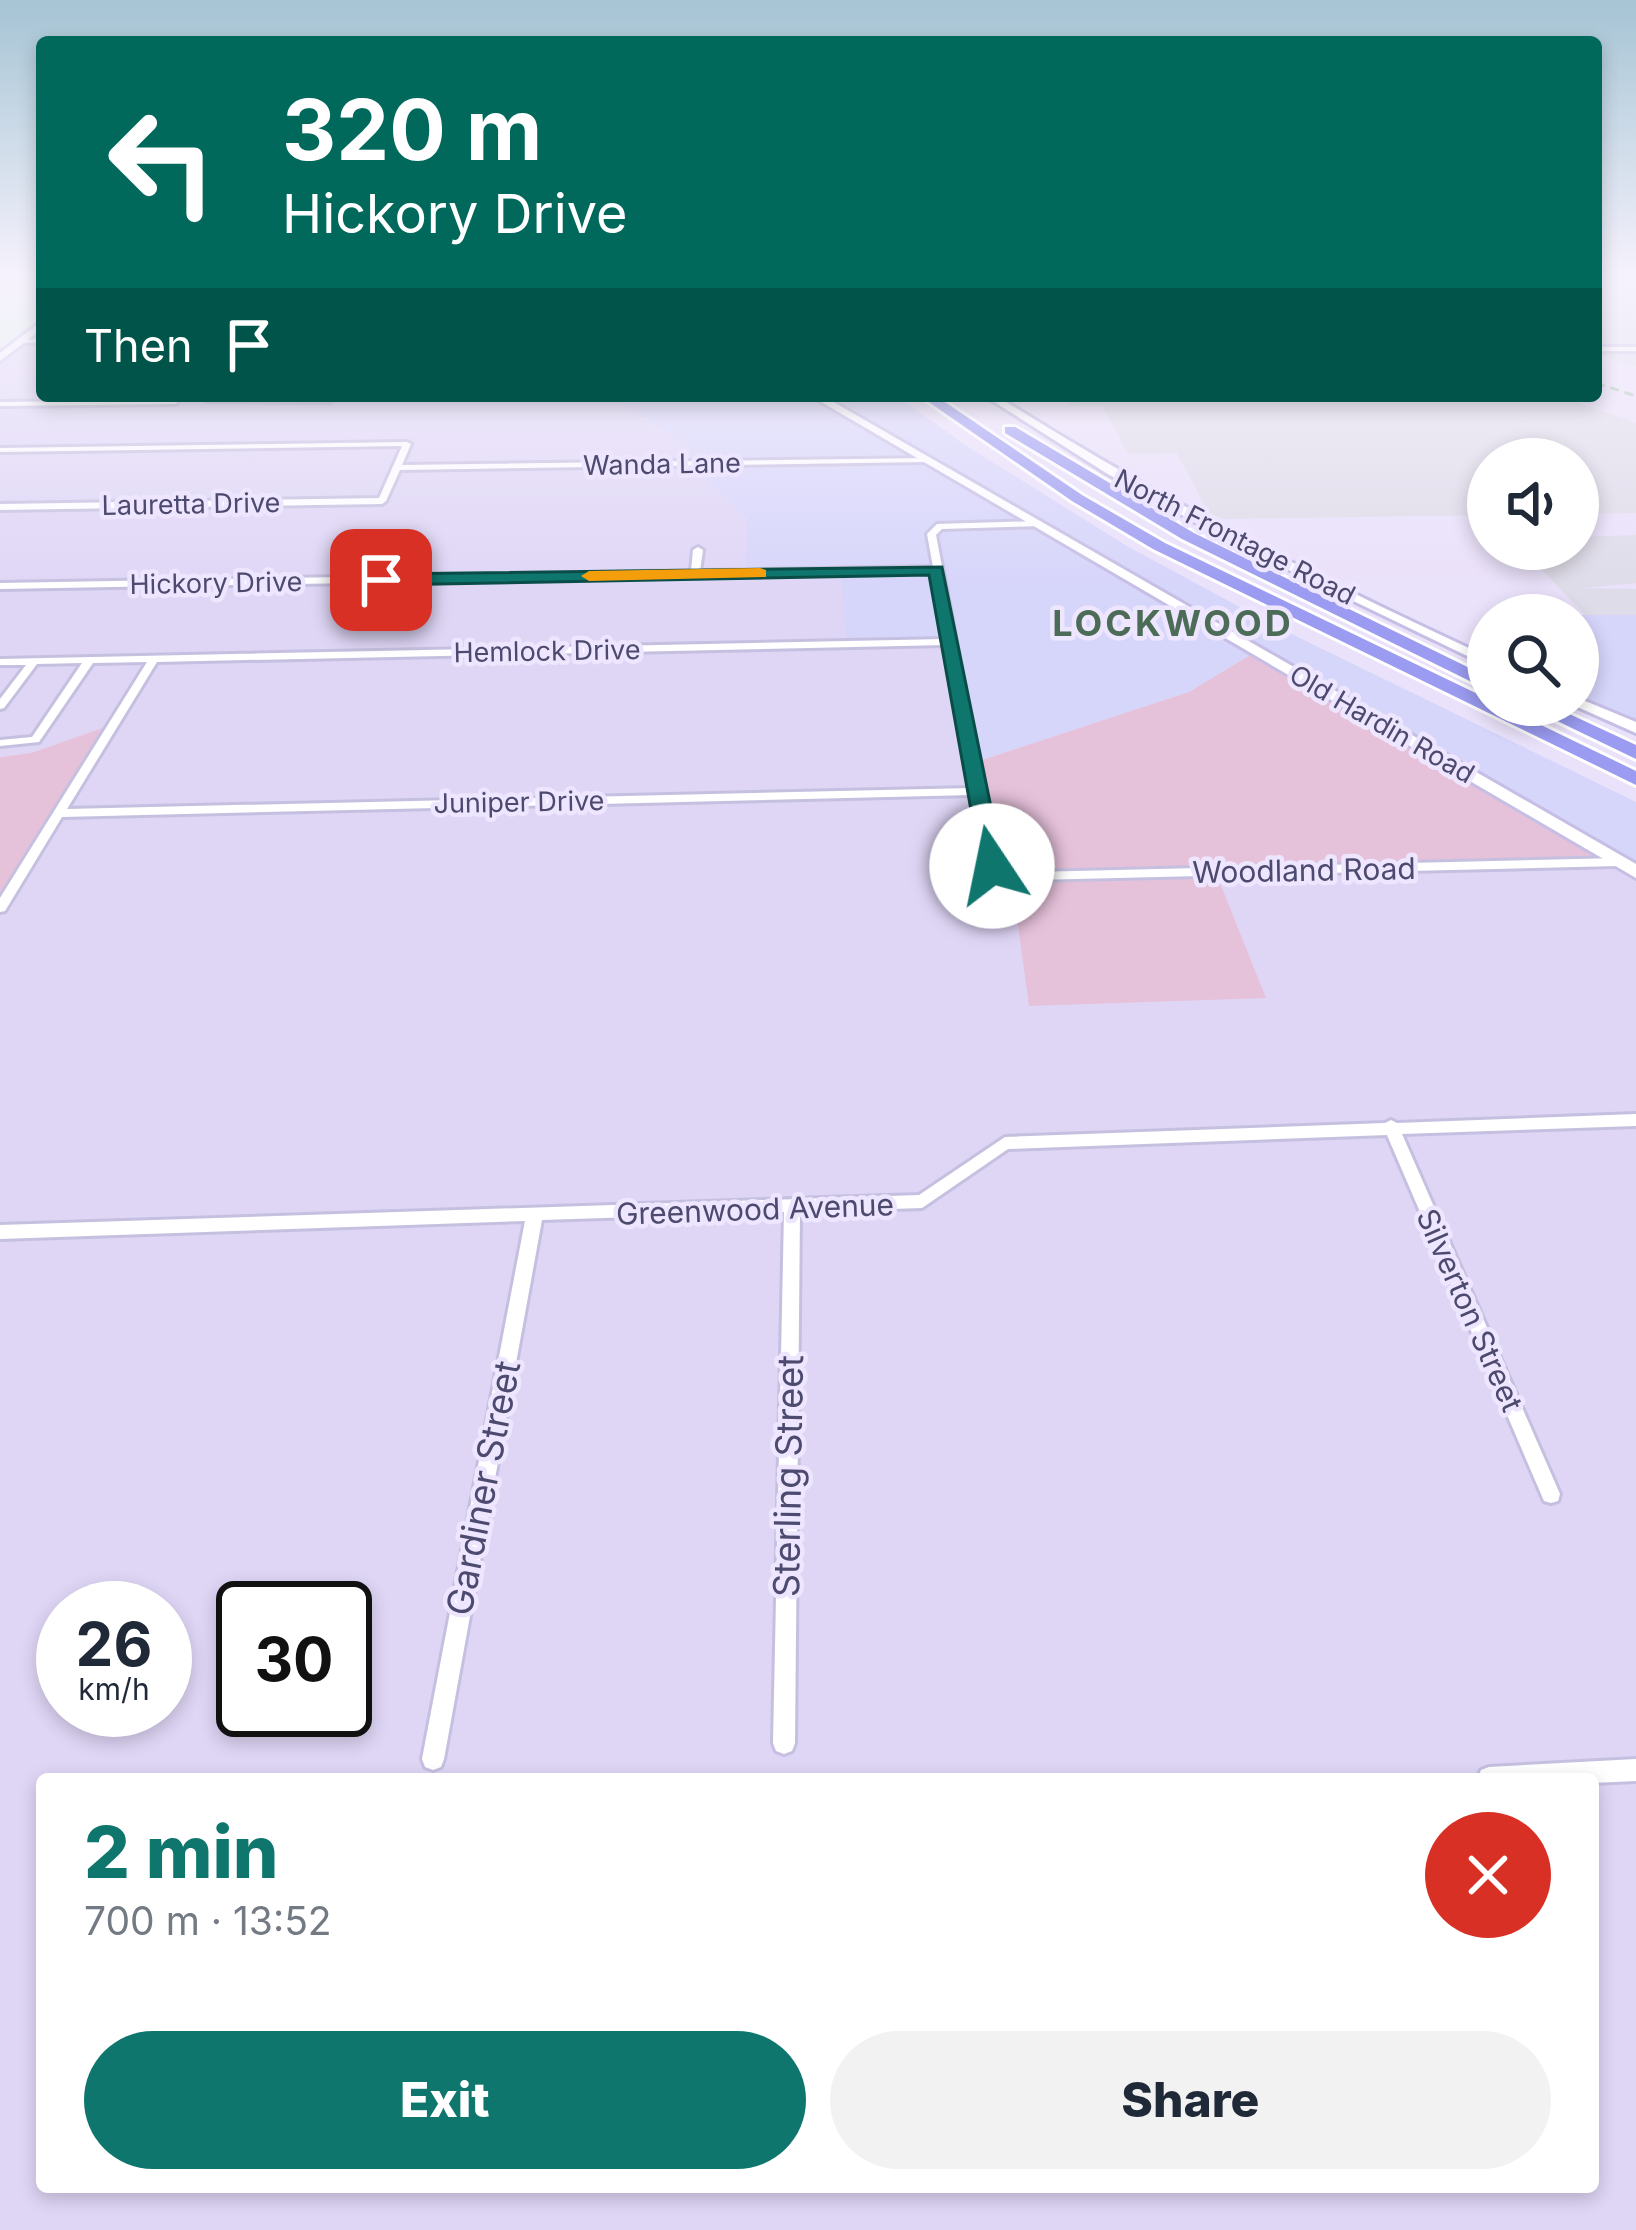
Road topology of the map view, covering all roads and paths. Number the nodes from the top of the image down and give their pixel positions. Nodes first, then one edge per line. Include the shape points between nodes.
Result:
1 (176, 402) dead end
2 (826, 402) edge
3 (936, 402) edge
4 (968, 402) edge
5 (999, 402) edge
6 (0, 404) edge
7 (0, 450) edge
8 (928, 460) junction
9 (397, 469) junction
10 (0, 507) edge
11 (1039, 524) junction
12 (698, 550) dead end
13 (936, 570) junction
14 (695, 574) junction
15 (0, 586) edge
16 (950, 642) junction
17 (1467, 652) edge
18 (154, 659) junction
19 (89, 661) junction
20 (0, 662) edge
21 (33, 662) junction
22 (1467, 674) edge
23 (0, 706) edge
24 (1599, 711) edge
25 (1580, 726) edge
26 (1636, 728) edge
27 (0, 743) edge
28 (1636, 752) edge
29 (1636, 778) edge
30 (978, 790) junction
31 (60, 813) junction
32 (1618, 862) junction
33 (1636, 872) edge
34 (0, 908) edge
35 (1636, 1120) edge
36 (1391, 1126) junction
37 (793, 1209) junction
38 (534, 1218) junction
39 (0, 1232) edge
40 (1551, 1494) dead end
41 (784, 1743) dead end
42 (433, 1759) dead end
43 (1636, 1771) edge
44 (1594, 1773) edge

1 - 6 street
2 - 8 main road, Old Hardin Road
3 - 29 highway via 1159,546
4 - 22 highway via 1167,525
5 - 17 main road, North Frontage Road via 1189,516
7 - 9 street via 406,444
8 - 9 street, Wanda Lane
8 - 11 main road, Old Hardin Road
9 - 10 street, Lauretta Drive via 382,501
11 - 13 street via 940,526 931,534
11 - 32 main road, Old Hardin Road
12 - 14 street
13 - 14 street, Hickory Drive
13 - 16 street
14 - 15 street, Hickory Drive
16 - 18 street, Hemlock Drive
16 - 30 street
18 - 19 street, Hemlock Drive
18 - 31 street
19 - 21 street, Hemlock Drive
19 - 27 street via 35,740
20 - 21 street, Hemlock Drive
21 - 23 street
24 - 26 main road
25 - 28 highway
30 - 31 street, Juniper Drive
30 - 32 street, Woodland Road via 992,866 1034,877
31 - 34 street
32 - 33 main road, Old Hardin Road
35 - 36 street, Greenwood Avenue
36 - 37 street, Greenwood Avenue via 1005,1143 922,1202
36 - 40 street, Silverton Street
37 - 38 street, Greenwood Avenue
37 - 41 street, Sterling Street
38 - 39 street, Greenwood Avenue
38 - 42 street, Gardiner Street
43 - 44 street

